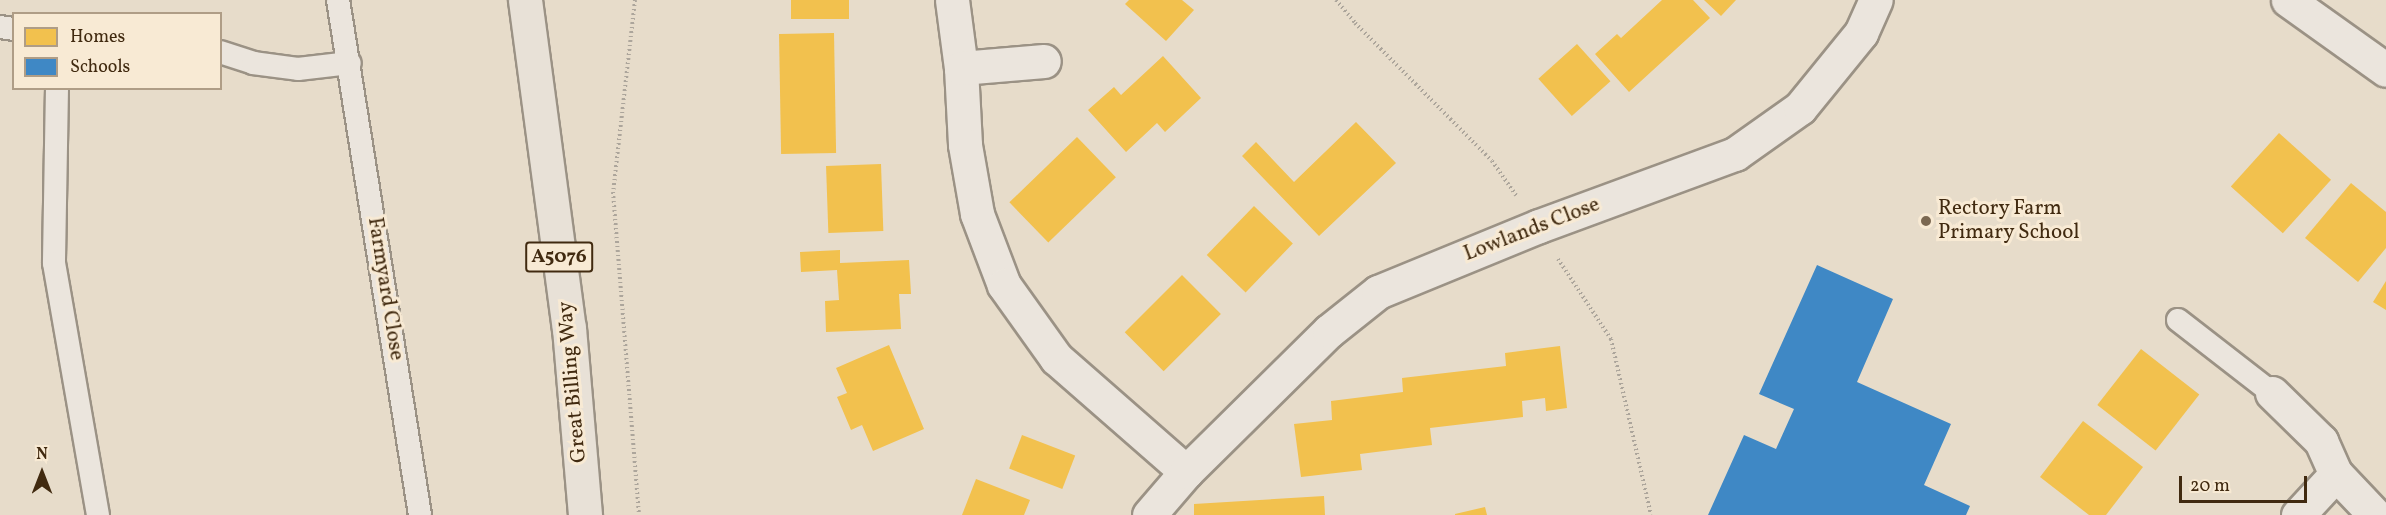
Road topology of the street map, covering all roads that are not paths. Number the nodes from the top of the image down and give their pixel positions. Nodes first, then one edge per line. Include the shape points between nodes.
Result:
1 (338, 0) edge
2 (525, 0) edge
3 (952, 0) edge
4 (1876, 0) edge
5 (2288, 0) edge
6 (222, 53) edge
7 (1044, 61) dead end
8 (350, 63) junction
9 (961, 68) junction
10 (2386, 70) edge
11 (57, 90) edge
12 (2178, 320) dead end
13 (2272, 393) joint
14 (1186, 472) junction
15 (2336, 474) junction
16 (98, 515) edge
17 (420, 515) edge
18 (585, 515) edge
19 (1149, 515) edge
20 (2298, 515) edge
21 (2375, 515) edge

1 - 8 lane, Farmyard Close
2 - 18 main road, Great Billing Way / A5076 via 569,328
3 - 9 street
4 - 14 street, Lowlands Close via 1861,33 1800,108 1735,154 1539,226 1378,292 1329,331
5 - 10 street
6 - 8 lane via 253,63 298,69
7 - 9 street
8 - 17 lane, Farmyard Close
9 - 14 street via 965,145 977,214 1004,285 1056,358
11 - 16 lane via 54,263
12 - 13 lane
13 - 15 street via 2321,441
14 - 19 street, Lowlands Close
15 - 20 street
15 - 21 street

